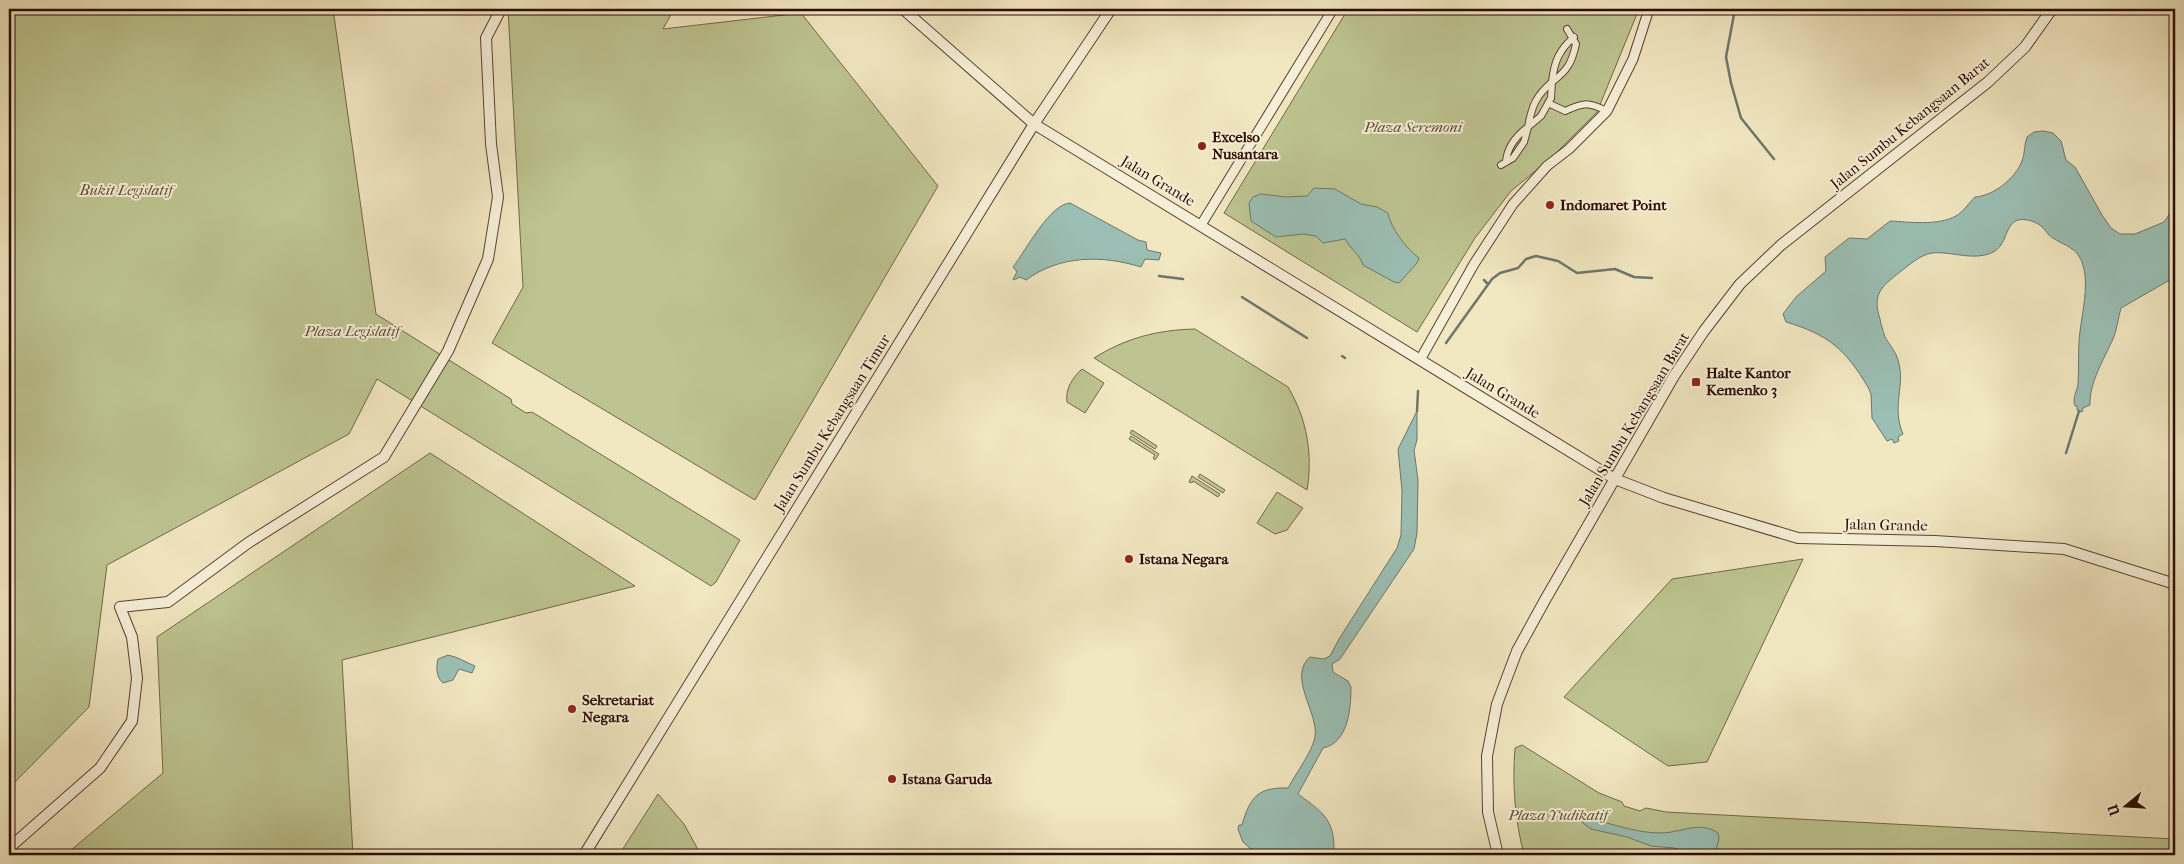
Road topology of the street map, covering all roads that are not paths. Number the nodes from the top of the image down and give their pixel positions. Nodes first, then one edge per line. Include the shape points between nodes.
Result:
1 (501, 9) edge
2 (903, 9) edge
3 (1111, 9) edge
4 (1333, 9) edge
5 (1649, 9) edge
6 (2052, 9) edge
7 (1567, 29) dead end
8 (1574, 37) junction
9 (1552, 82) junction
10 (1548, 103) junction
11 (1608, 111) junction
12 (1034, 124) junction
13 (1528, 127) junction
14 (1504, 163) dead end
15 (1201, 225) junction
16 (1420, 360) junction
17 (1615, 479) junction
18 (2175, 584) edge
19 (9, 848) edge
20 (584, 855) edge
21 (1498, 855) edge

1 - 19 street via 486,38 491,144 498,197 488,259 448,351 384,458 248,543 168,602 120,607 132,638 136,678 132,721 100,768
2 - 12 street, Jalan Grande
3 - 12 street, Jalan Sumbu Kebangsaan Timur
4 - 15 street
5 - 11 street via 1632,59
6 - 17 street, Jalan Sumbu Kebangsaan Barat via 2025,47 1988,82 1781,245 1740,284 1674,376
7 - 8 street
8 - 9 street via 1562,47 1554,64
8 - 9 street via 1574,55 1566,71
9 - 10 street
9 - 13 street via 1540,92 1531,109
10 - 11 street via 1565,111 1590,103
10 - 13 street via 1541,116
11 - 16 street via 1547,166 1513,204 1474,264
12 - 15 street, Jalan Grande
12 - 20 street, Jalan Sumbu Kebangsaan Timur
13 - 14 street via 1506,152
15 - 16 street, Jalan Grande
16 - 17 street, Jalan Grande
17 - 18 street, Jalan Grande via 1664,498 1798,538 1935,541 2064,549
17 - 21 street, Jalan Sumbu Kebangsaan Barat via 1517,651 1497,704 1487,756 1488,812

